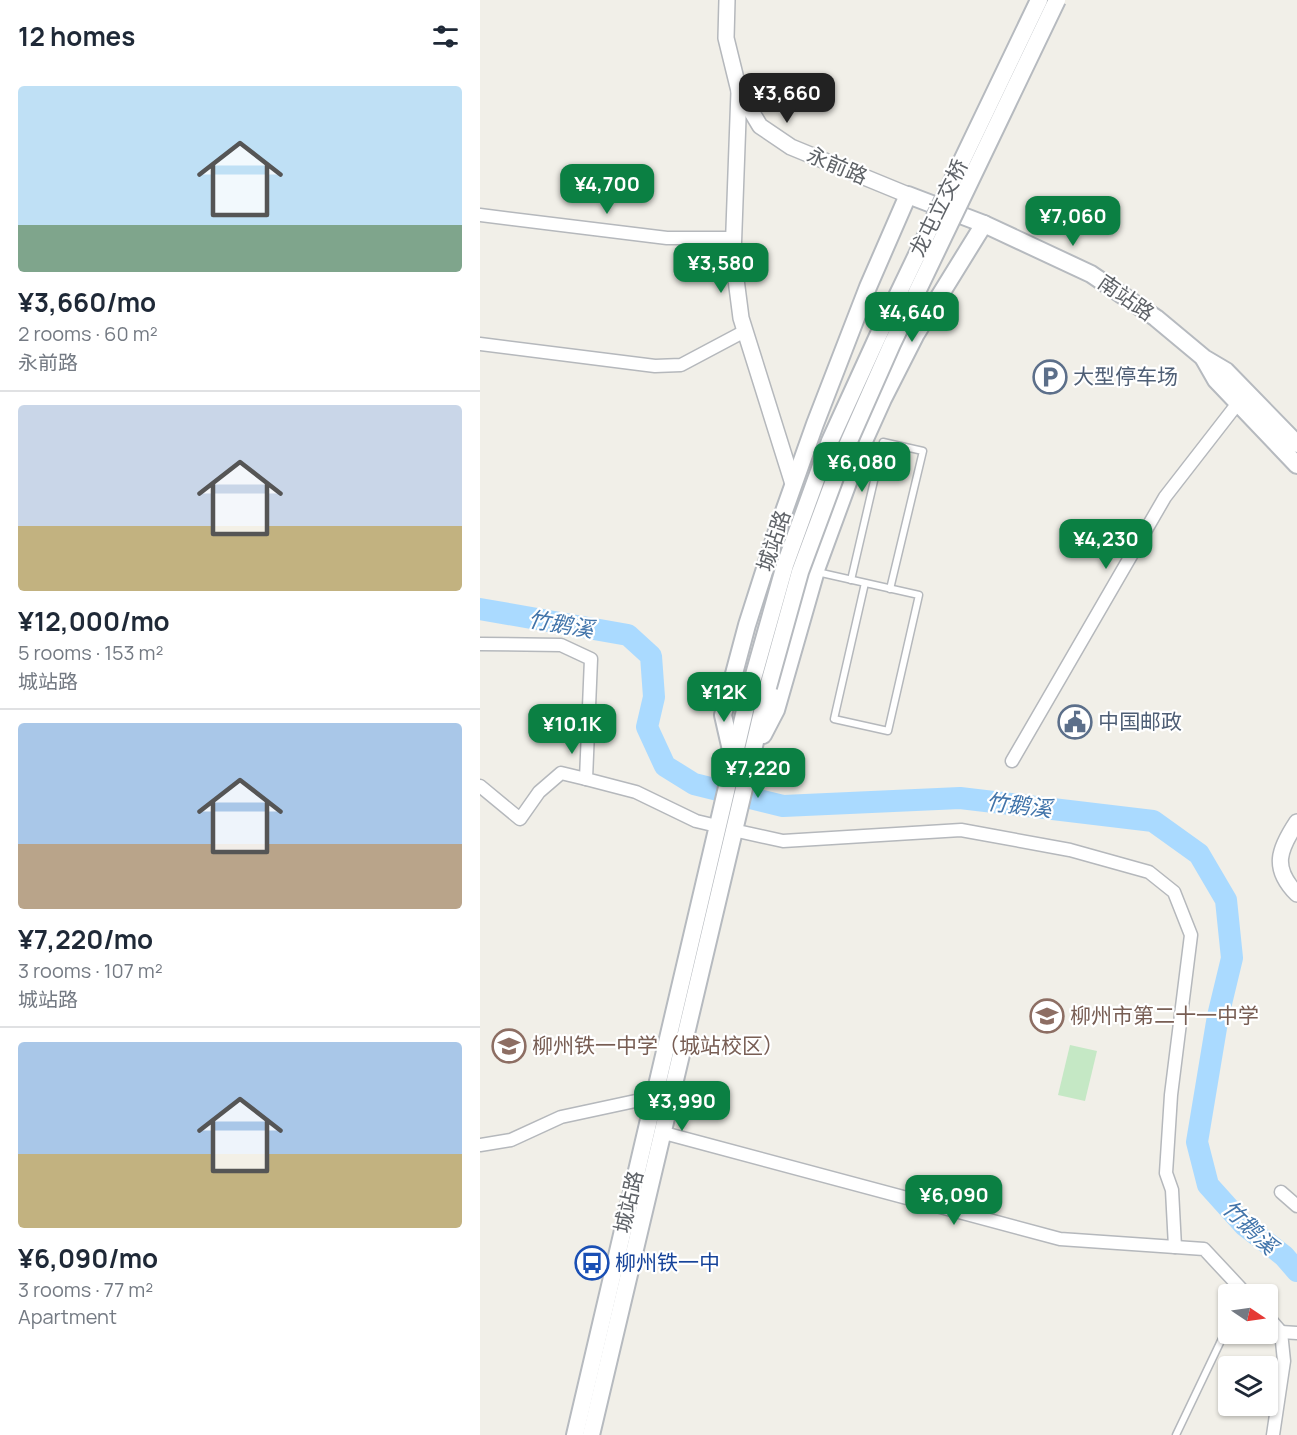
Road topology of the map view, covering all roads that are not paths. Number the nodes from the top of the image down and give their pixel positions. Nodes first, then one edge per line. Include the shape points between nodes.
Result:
1 (727, 0) edge
2 (1039, 0) edge
3 (1057, 0) edge
4 (739, 91) junction
5 (908, 195) junction
6 (480, 215) edge
7 (984, 224) junction
8 (733, 238) junction
9 (745, 331) junction
10 (480, 344) edge
11 (1204, 358) junction
12 (1238, 403) junction
13 (1297, 444) edge
14 (1297, 465) edge
15 (793, 484) junction
16 (815, 572) junction
17 (850, 580) junction
18 (865, 583) junction
19 (890, 589) junction
20 (480, 644) edge
21 (768, 687) joint
22 (750, 689) joint
23 (1012, 761) dead end
24 (740, 764) junction
25 (586, 779) junction
26 (480, 786) edge
27 (1297, 822) edge
28 (726, 823) junction
29 (1297, 894) edge
30 (654, 1097) junction
31 (671, 1100) junction
32 (664, 1134) junction
33 (480, 1145) edge
34 (1281, 1192) dead end
35 (1297, 1206) edge
36 (1174, 1247) junction
37 (1236, 1284) edge
38 (1278, 1329) edge
39 (1281, 1332) junction
40 (1297, 1333) edge
41 (1219, 1344) edge
42 (575, 1435) edge
43 (591, 1435) edge
44 (1176, 1435) edge
45 (1273, 1435) edge

1 - 4 street, 永前路 via 726,38
2 - 22 main road, 龙屯立交桥, bridge via 830,441 785,564
3 - 21 main road, 龙屯立交桥, bridge via 846,448 800,572
4 - 5 street, 永前路 via 760,126 791,147
4 - 8 street
5 - 7 main road, 南站路
5 - 15 main road, 城站路 via 868,287
6 - 8 street via 667,238
7 - 11 main road, 南站路 via 1091,274 1156,318
7 - 16 main road, 城站路 via 916,334 883,399
8 - 9 street
9 - 10 street via 681,364 655,366
9 - 15 street
11 - 12 main road, 南站路 via 1216,380
11 - 13 main road, 南站路 via 1227,371
12 - 14 main road, 南站路
12 - 23 street via 1165,497
15 - 24 main road, 城站路 via 747,625 723,716
16 - 17 lane
16 - 24 main road, 城站路 via 776,710
17 - 18 lane
17 - 19 lane via 884,442 923,451
18 - 19 lane
18 - 19 lane via 834,719 888,731 919,595
20 - 25 street via 561,645 591,659
21 - 24 main road, 城站路
22 - 24 main road, 城站路
24 - 28 main road, 城站路
25 - 26 street via 561,773 539,792 520,819
25 - 28 street via 636,792 696,820
27 - 29 street via 1281,855 1281,872
28 - 30 main road, 城站路
28 - 31 main road, 城站路
28 - 36 street via 783,842 961,830 1070,850 1149,872 1174,892 1191,934 1171,1095 1166,1173 1172,1190
30 - 31 street
30 - 33 street via 561,1117 511,1140
30 - 42 main road, 城站路
31 - 32 main road, 城站路
32 - 36 street via 1060,1239
32 - 43 main road, 城站路
34 - 35 street
36 - 37 street via 1204,1249
38 - 39 street
39 - 40 street
39 - 45 street via 1284,1361
41 - 44 lane

